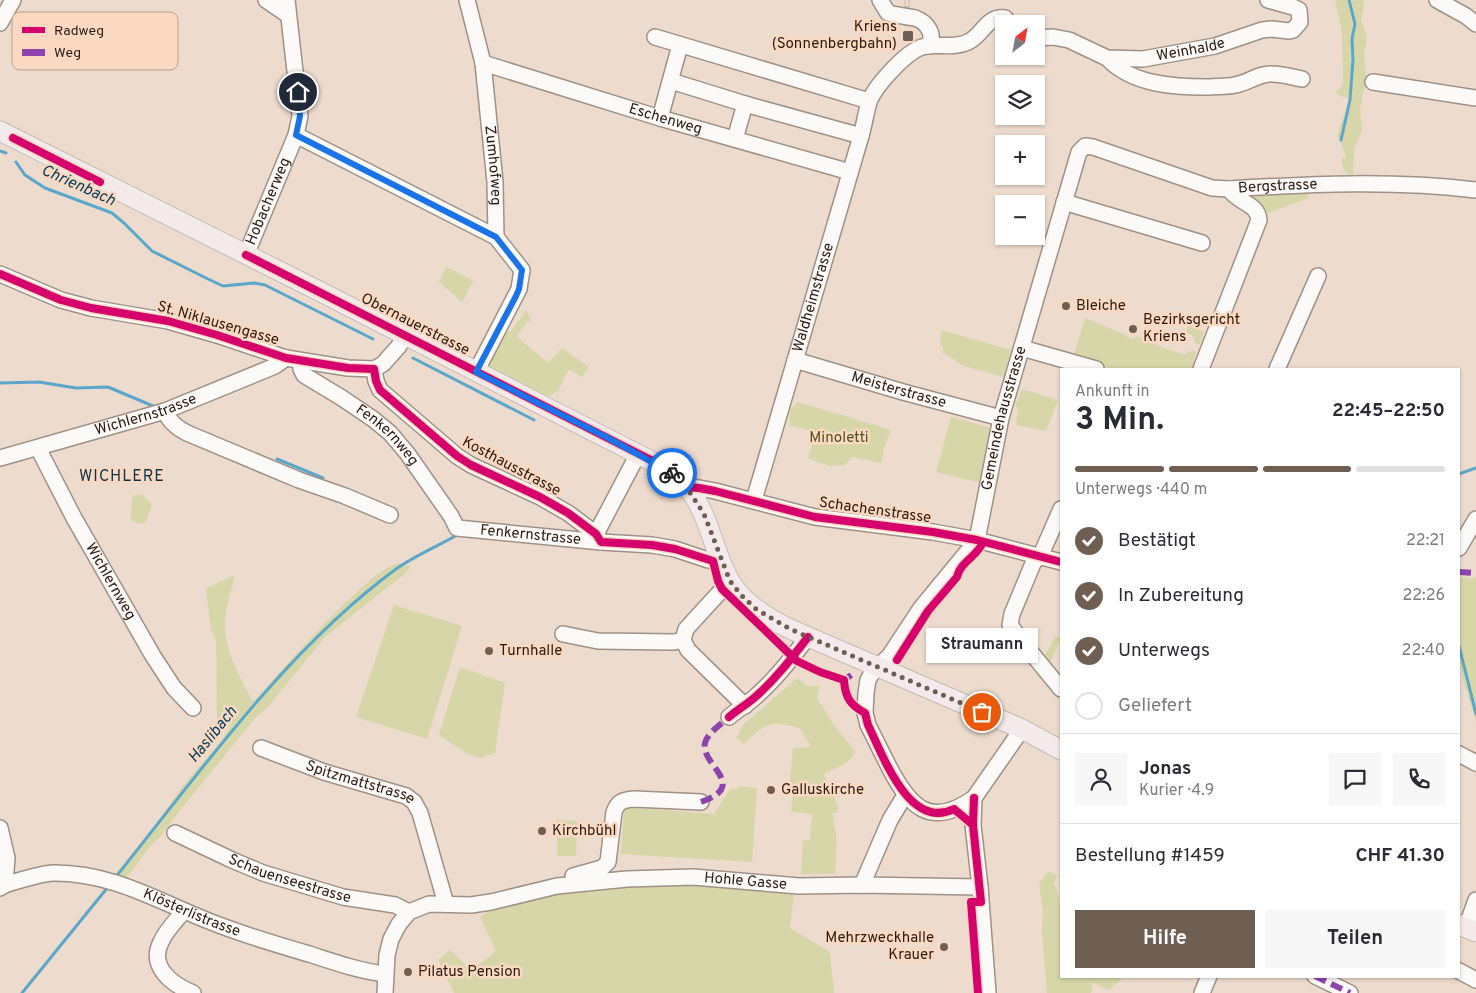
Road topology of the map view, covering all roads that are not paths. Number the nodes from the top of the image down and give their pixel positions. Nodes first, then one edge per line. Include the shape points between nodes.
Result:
1 (13, 0) edge
2 (266, 0) edge
3 (287, 0) edge
4 (467, 0) edge
5 (880, 0) edge
6 (1268, 0) edge
7 (1438, 0) edge
8 (288, 15) junction
9 (995, 19) edge
10 (0, 23) edge
11 (1476, 24) edge
12 (655, 37) dead end
13 (1045, 37) edge
14 (680, 45) junction
15 (928, 46) junction
16 (1107, 58) junction
17 (483, 63) junction
18 (1302, 79) dead end
19 (670, 81) junction
20 (1373, 82) dead end
21 (871, 98) junction
22 (1476, 98) edge
23 (745, 104) junction
24 (660, 118) junction
25 (0, 131) edge
26 (296, 135) junction
27 (861, 136) junction
28 (735, 140) junction
29 (1085, 146) joint
30 (850, 172) junction
31 (1229, 189) junction
32 (1476, 190) edge
33 (1064, 202) junction
34 (496, 237) junction
35 (1202, 243) dead end
36 (246, 255) junction
37 (0, 274) edge
38 (1318, 276) dead end
39 (404, 335) junction
40 (1022, 348) junction
41 (293, 360) junction
42 (796, 360) junction
43 (1092, 368) edge
44 (1202, 368) edge
45 (1278, 368) edge
46 (374, 369) junction
47 (476, 372) junction
48 (166, 411) junction
49 (1001, 418) junction
50 (38, 448) junction
51 (632, 450) junction
52 (0, 458) edge
53 (686, 487) junction
54 (715, 491) junction
55 (754, 500) junction
56 (700, 506) junction
57 (1060, 511) edge
58 (390, 515) dead end
59 (1476, 519) edge
60 (458, 528) joint
61 (598, 538) junction
62 (977, 540) junction
63 (1460, 546) edge
64 (1040, 557) junction
65 (721, 561) junction
66 (1060, 562) edge
67 (730, 581) junction
68 (563, 634) dead end
69 (808, 637) junction
70 (683, 640) junction
71 (878, 666) junction
72 (1060, 688) edge
73 (744, 706) junction
74 (193, 708) dead end
75 (729, 717) dead end
76 (1022, 730) junction
77 (260, 748) dead end
78 (1060, 749) edge
79 (1460, 755) edge
80 (1476, 763) edge
81 (905, 795) junction
82 (974, 798) junction
83 (701, 802) dead end
84 (954, 809) junction
85 (973, 825) junction
86 (0, 828) edge
87 (175, 833) dead end
88 (862, 885) junction
89 (3, 886) edge
90 (557, 886) junction
91 (980, 887) junction
92 (1476, 900) edge
93 (446, 904) junction
94 (184, 911) junction
95 (410, 912) junction
96 (1467, 928) edge
97 (1460, 972) edge
98 (386, 974) junction
99 (1208, 978) edge
100 (1319, 978) edge
101 (1476, 980) edge
102 (194, 993) edge
103 (386, 993) edge
104 (988, 993) edge
105 (1202, 993) edge
106 (1350, 993) edge

1 - 10 street
2 - 8 street
3 - 8 street, Hobacherweg
4 - 17 street, Zumhofweg
5 - 15 street, bridge via 888,13 921,20 932,38
6 - 16 street, Weinhalde via 1299,10 1298,26 1288,31 1262,30 1215,46 1155,58
7 - 11 street
8 - 26 street, Hobacherweg via 300,116
9 - 15 street via 964,44
12 - 14 street
13 - 16 street, Weinhalde via 1069,40
14 - 19 street
14 - 21 street
15 - 21 street via 904,60
16 - 18 street via 1125,73 1167,86 1233,86 1270,74
17 - 24 street, Eschenweg
17 - 34 street, Zumhofweg via 495,182
19 - 23 street
19 - 24 street
20 - 22 street
21 - 27 street, Waldheimstrasse
23 - 27 street
23 - 28 street
24 - 28 street, Eschenweg
25 - 36 main road, Obernauerstrasse
26 - 34 street
26 - 36 street, Hobacherweg
27 - 30 street, Waldheimstrasse
28 - 30 street, Eschenweg
29 - 31 street, Bergstrasse via 1212,188
29 - 33 street, Gemeindehausstrasse via 1079,152
30 - 42 street, Waldheimstrasse
31 - 32 street, Bergstrasse via 1358,182
31 - 44 street via 1255,210 1259,220
33 - 35 street
33 - 40 street, Gemeindehausstrasse
34 - 47 street via 522,270 519,289
36 - 39 main road, Obernauerstrasse
37 - 41 street, St. Niklausengasse via 60,300 168,321
38 - 45 street
39 - 46 street via 392,356
39 - 47 main road, Obernauerstrasse
40 - 43 street
40 - 49 street, Gemeindehausstrasse
41 - 46 street, St. Niklausengasse
41 - 48 street, Wichlernstrasse
41 - 60 street, Fenkernweg via 304,376 342,398 390,433
42 - 49 street, Meisterstrasse
42 - 55 street, Waldheimstrasse
46 - 61 street, Kosthausstrasse via 380,390 456,456 568,513
47 - 51 main road, Obernauerstrasse
48 - 50 street, Wichlernstrasse
48 - 58 street via 168,418 187,433
49 - 62 street, Gemeindehausstrasse
50 - 52 street, Wichlernstrasse
50 - 74 street, Wichlernweg via 153,656 174,688
51 - 53 main road, Obernauerstrasse via 668,470
51 - 61 street
53 - 54 street, Schachenstrasse
53 - 56 main road, Obernauerstrasse
54 - 55 street, Schachenstrasse
54 - 56 street via 705,497
55 - 62 street, Schachenstrasse via 815,517
56 - 65 main road, Obernauerstrasse
57 - 64 street
59 - 63 street
60 - 61 street, Fenkernstrasse
61 - 65 street, Fenkernstrasse via 661,547
62 - 64 street, Schachenstrasse
62 - 71 street, Gemeindehausstrasse via 921,608 890,655
64 - 66 street, Schachenstrasse
64 - 72 street via 1034,561 1010,625
65 - 67 main road, Obernauerstrasse
67 - 69 main road, Obernauerstrasse via 756,609
67 - 70 street via 686,629
68 - 70 street via 598,641
69 - 71 main road, Obernauerstrasse
69 - 73 street via 785,668
70 - 73 street via 688,650
71 - 76 main road, Obernauerstrasse
71 - 81 street, Gemeindehausstrasse via 868,680 865,713 868,725
73 - 75 street
76 - 78 main road, Obernauerstrasse
76 - 82 street
77 - 93 street, Spitzmattstrasse via 324,772 406,796 414,802
79 - 80 street
81 - 84 street via 916,806 932,812
81 - 88 street via 890,820
82 - 84 street
82 - 85 street
83 - 90 street via 623,800 614,812 608,862 602,868 568,878
84 - 85 street
85 - 91 street
86 - 89 street via 7,858
87 - 95 street, Schauenseestrasse via 263,873 334,895 395,905
88 - 90 street, Hohle Gasse via 799,886 693,877
88 - 91 street, Hohle Gasse
89 - 94 street, Klösterlistrasse via 52,873 86,875 147,893
90 - 93 street, Hohle Gasse via 479,904
91 - 104 street
92 - 96 street
93 - 95 street, Hohle Gasse via 429,904
94 - 98 street, Klösterlistrasse via 254,937 372,973
94 - 102 street via 163,936 157,952 162,971 170,981
95 - 98 street via 391,939 386,955
97 - 101 street
98 - 103 street
99 - 105 street
100 - 106 street

